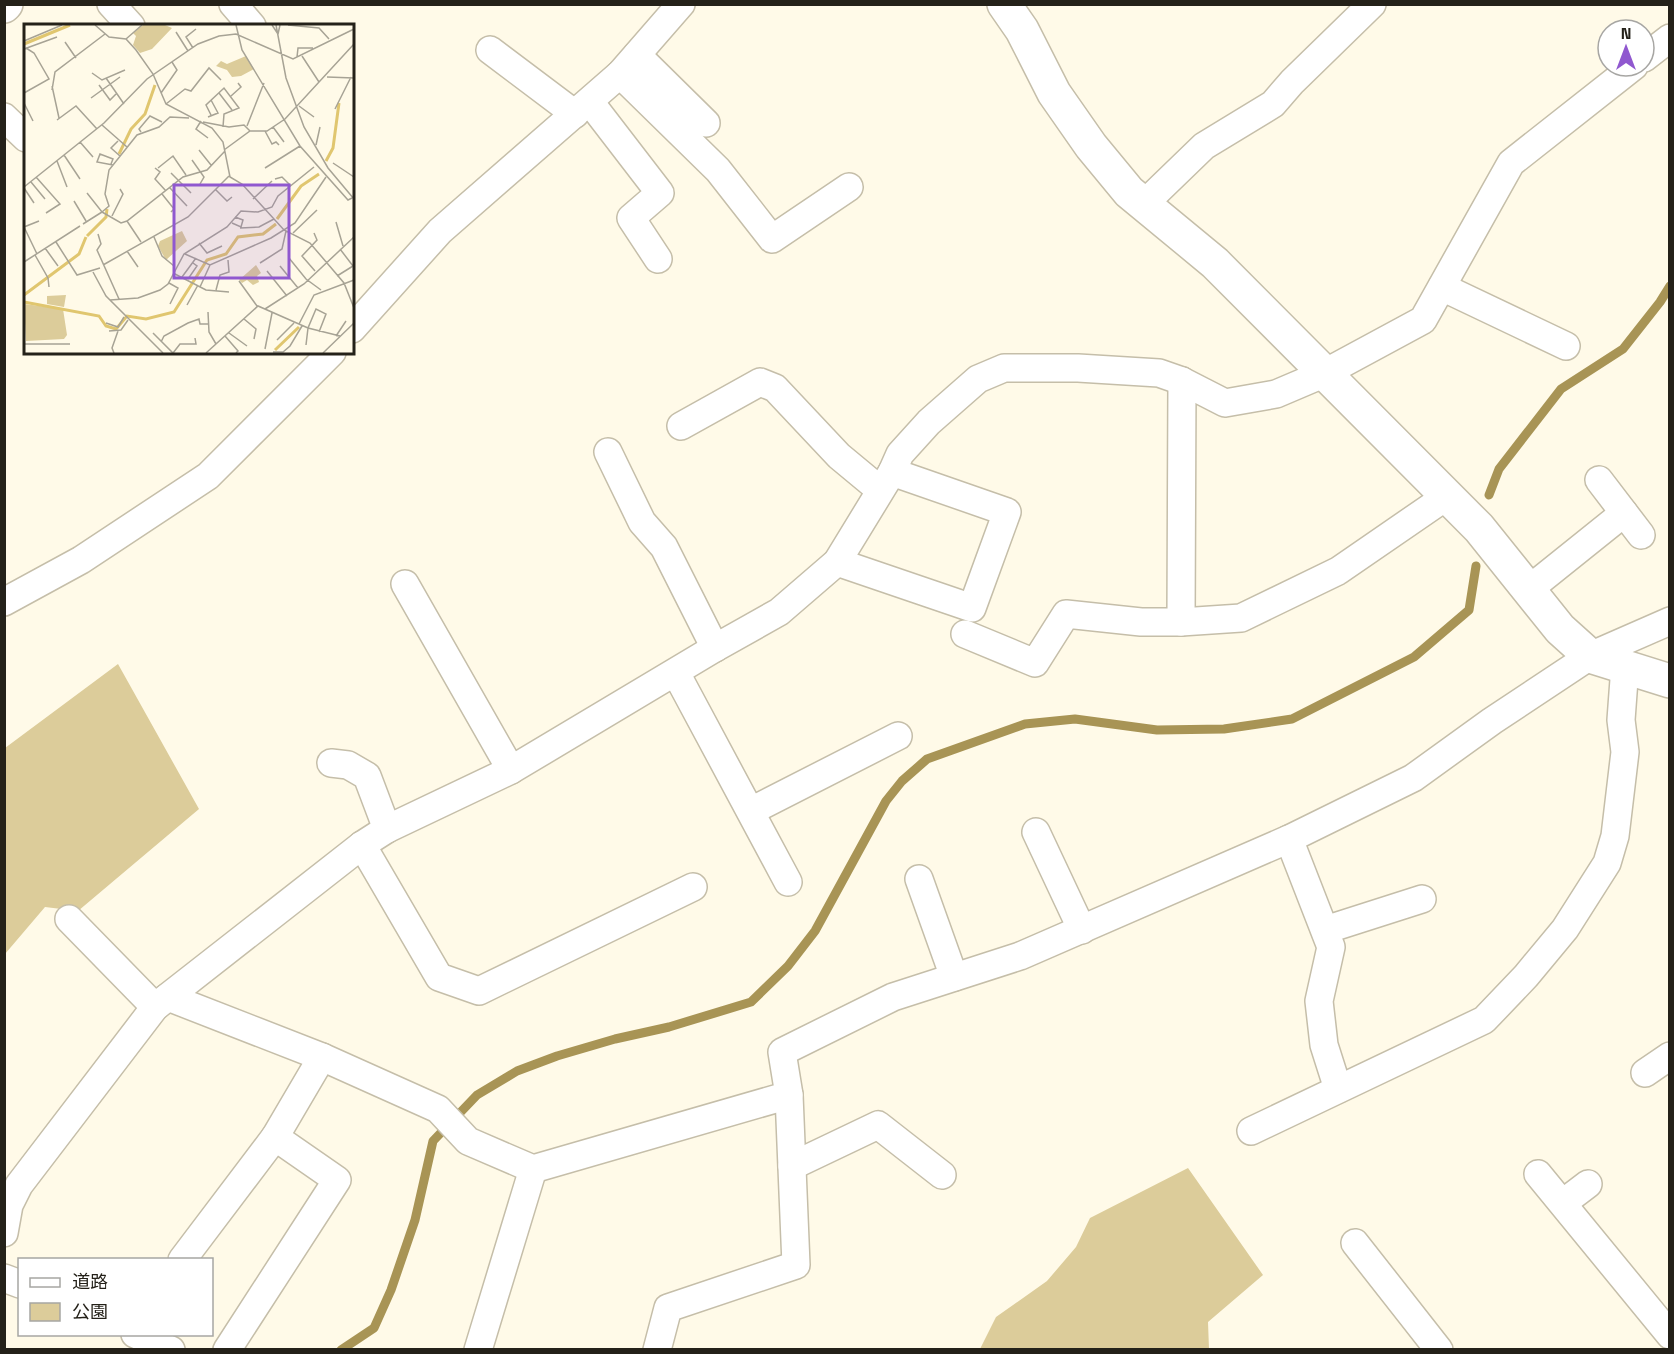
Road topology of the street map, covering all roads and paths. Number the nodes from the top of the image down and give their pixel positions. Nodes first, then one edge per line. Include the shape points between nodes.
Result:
1 (111, 4) edge
2 (233, 4) edge
3 (681, 4) edge
4 (1004, 4) edge
5 (1372, 4) edge
6 (129, 24) edge
7 (250, 24) edge
8 (1670, 38) edge
9 (1656, 49) edge
10 (490, 50) dead end
11 (628, 65) junction
12 (1619, 78) edge
13 (582, 108) junction
14 (4, 117) edge
15 (705, 123) dead end
16 (24, 136) edge
17 (849, 187) dead end
18 (1144, 204) junction
19 (658, 259) dead end
20 (1442, 287) junction
21 (354, 327) edge
22 (1566, 346) dead end
23 (330, 354) edge
24 (1323, 374) junction
25 (1182, 381) junction
26 (681, 426) dead end
27 (608, 452) dead end
28 (1599, 480) dead end
29 (886, 481) junction
30 (1446, 496) junction
31 (1624, 513) junction
32 (1641, 535) dead end
33 (837, 562) junction
34 (405, 584) dead end
35 (1528, 590) junction
36 (4, 602) edge
37 (1670, 621) edge
38 (1181, 622) junction
39 (965, 634) dead end
40 (715, 648) junction
41 (1590, 656) junction
42 (1624, 666) junction
43 (676, 673) junction
44 (1670, 681) edge
45 (898, 736) dead end
46 (331, 763) dead end
47 (511, 770) junction
48 (751, 811) junction
49 (387, 829) junction
50 (1036, 832) dead end
51 (1289, 839) junction
52 (362, 845) junction
53 (919, 879) dead end
54 (788, 882) dead end
55 (693, 887) dead end
56 (1422, 899) dead end
57 (69, 919) dead end
58 (1082, 930) junction
59 (1325, 930) junction
60 (954, 977) junction
61 (162, 1003) junction
62 (322, 1057) junction
63 (1338, 1089) junction
64 (789, 1095) junction
65 (1251, 1131) dead end
66 (274, 1137) junction
67 (792, 1166) junction
68 (533, 1169) junction
69 (1538, 1174) dead end
70 (942, 1175) dead end
71 (12, 1183) edge
72 (1588, 1184) dead end
73 (1563, 1203) junction
74 (4, 1233) edge
75 (1355, 1243) dead end
76 (183, 1258) edge
77 (1670, 1335) edge
78 (137, 1336) edge
79 (171, 1350) edge
80 (227, 1350) edge
81 (478, 1350) edge
82 (657, 1350) edge
83 (1440, 1350) edge

1 - 6 street
2 - 7 street
3 - 11 street
4 - 18 street via 1054,93 1091,146
5 - 18 street via 1273,104 1204,146
8 - 9 street
10 - 13 street
11 - 13 street
11 - 15 street
11 - 17 street via 772,239
12 - 20 street via 1511,163
13 - 19 street via 660,193 631,219
13 - 21 street via 440,231
14 - 16 street
18 - 24 street via 1215,263
20 - 22 street
20 - 24 street via 1423,320
23 - 36 street via 208,476 81,560
24 - 25 street via 1276,394 1225,403
24 - 30 street
25 - 29 street via 1159,373 1004,368 978,379 929,422 900,454
25 - 38 street
26 - 29 street via 760,382 775,388 839,456
27 - 40 street via 642,522 664,547
28 - 31 street
29 - 33 street
29 - 33 street via 1007,512 972,608
30 - 35 street via 1479,528
30 - 38 street via 1338,571 1252,613 1241,618
31 - 32 street
31 - 35 street
33 - 40 street via 779,612
34 - 47 street
35 - 41 street via 1560,629
37 - 41 street
38 - 39 street via 1066,614 1035,663
40 - 43 street
41 - 42 street
41 - 51 street via 1413,778
42 - 44 street
42 - 63 street via 1624,752 1615,836 1607,863 1565,929 1484,1020
43 - 47 street
43 - 48 street
45 - 48 street
46 - 49 street via 348,765 367,776
47 - 49 street
48 - 54 street
49 - 52 street
50 - 58 street
51 - 58 street
51 - 59 street
52 - 55 street via 439,977 479,991
52 - 61 street
53 - 60 street
56 - 59 street
57 - 61 street
58 - 60 street via 1020,956
59 - 63 street via 1331,947 1319,1001 1324,1044
60 - 64 street via 893,997 782,1052
61 - 62 street
61 - 71 street
62 - 66 street
62 - 68 street via 438,1108 468,1141
63 - 65 street
64 - 67 street
64 - 68 street
66 - 76 street
66 - 80 street via 337,1180
67 - 70 street via 878,1125
67 - 82 street via 796,1265 669,1308
68 - 81 street
69 - 73 street
71 - 74 street
72 - 73 street
73 - 77 street
75 - 83 street
78 - 79 street

